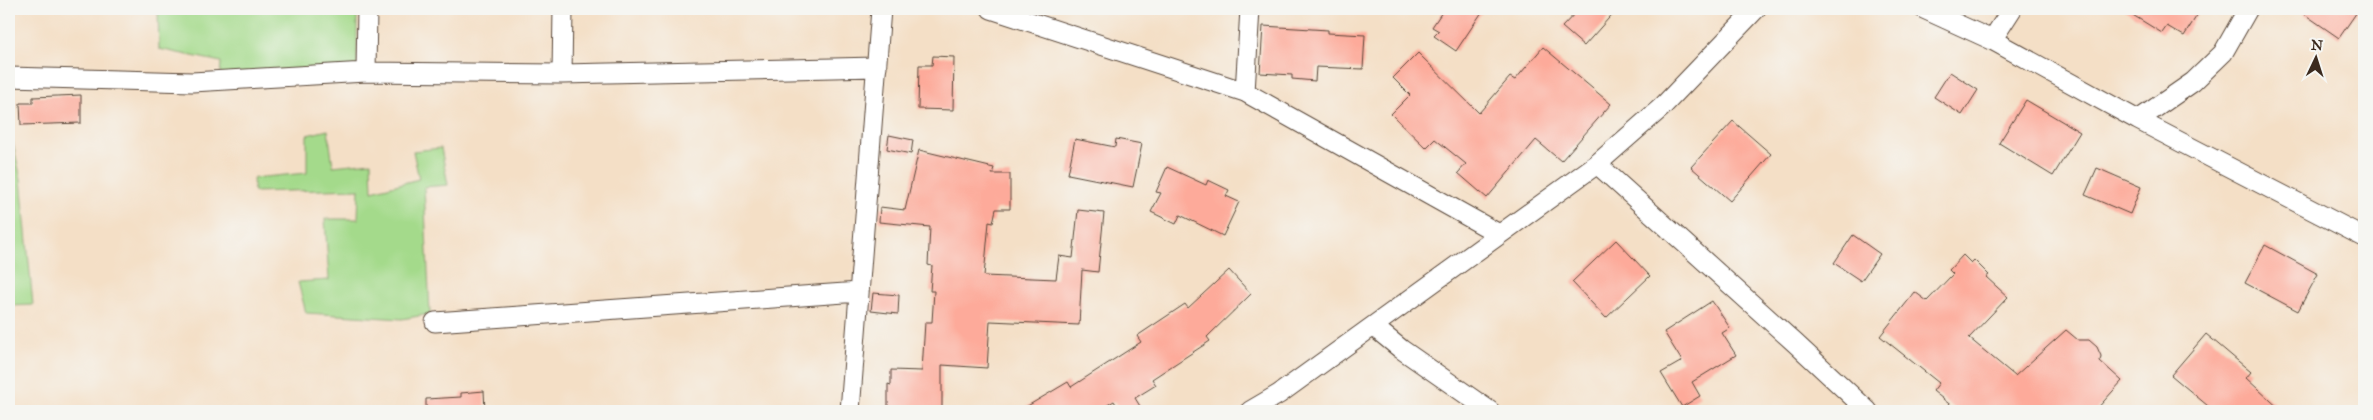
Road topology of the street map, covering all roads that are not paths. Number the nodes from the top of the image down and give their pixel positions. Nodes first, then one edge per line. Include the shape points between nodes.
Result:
1 (367, 9) edge
2 (563, 9) edge
3 (881, 9) edge
4 (992, 9) edge
5 (1250, 9) edge
6 (1756, 9) edge
7 (1924, 9) edge
8 (2012, 9) edge
9 (2248, 9) edge
10 (1992, 40) junction
11 (877, 67) junction
12 (366, 72) junction
13 (562, 74) junction
14 (9, 77) edge
15 (1245, 92) junction
16 (2138, 120) junction
17 (1597, 164) junction
18 (1499, 234) junction
19 (2364, 237) edge
20 (860, 292) junction
21 (435, 322) dead end
22 (1374, 326) junction
23 (1279, 403) edge
24 (850, 411) edge
25 (1250, 411) edge
26 (1490, 411) edge
27 (1868, 411) edge

1 - 12 street
2 - 13 street
3 - 11 street
4 - 15 street
5 - 15 street
6 - 17 street via 1662,107
7 - 10 street
8 - 10 street
9 - 16 street via 2223,53 2194,82
10 - 16 street
11 - 13 street
11 - 20 street
12 - 13 street
12 - 14 street via 192,82
15 - 18 street
16 - 19 street
17 - 18 street
17 - 27 street
18 - 22 street
20 - 21 street
20 - 24 street
22 - 23 street
22 - 26 street via 1401,349
23 - 25 street

